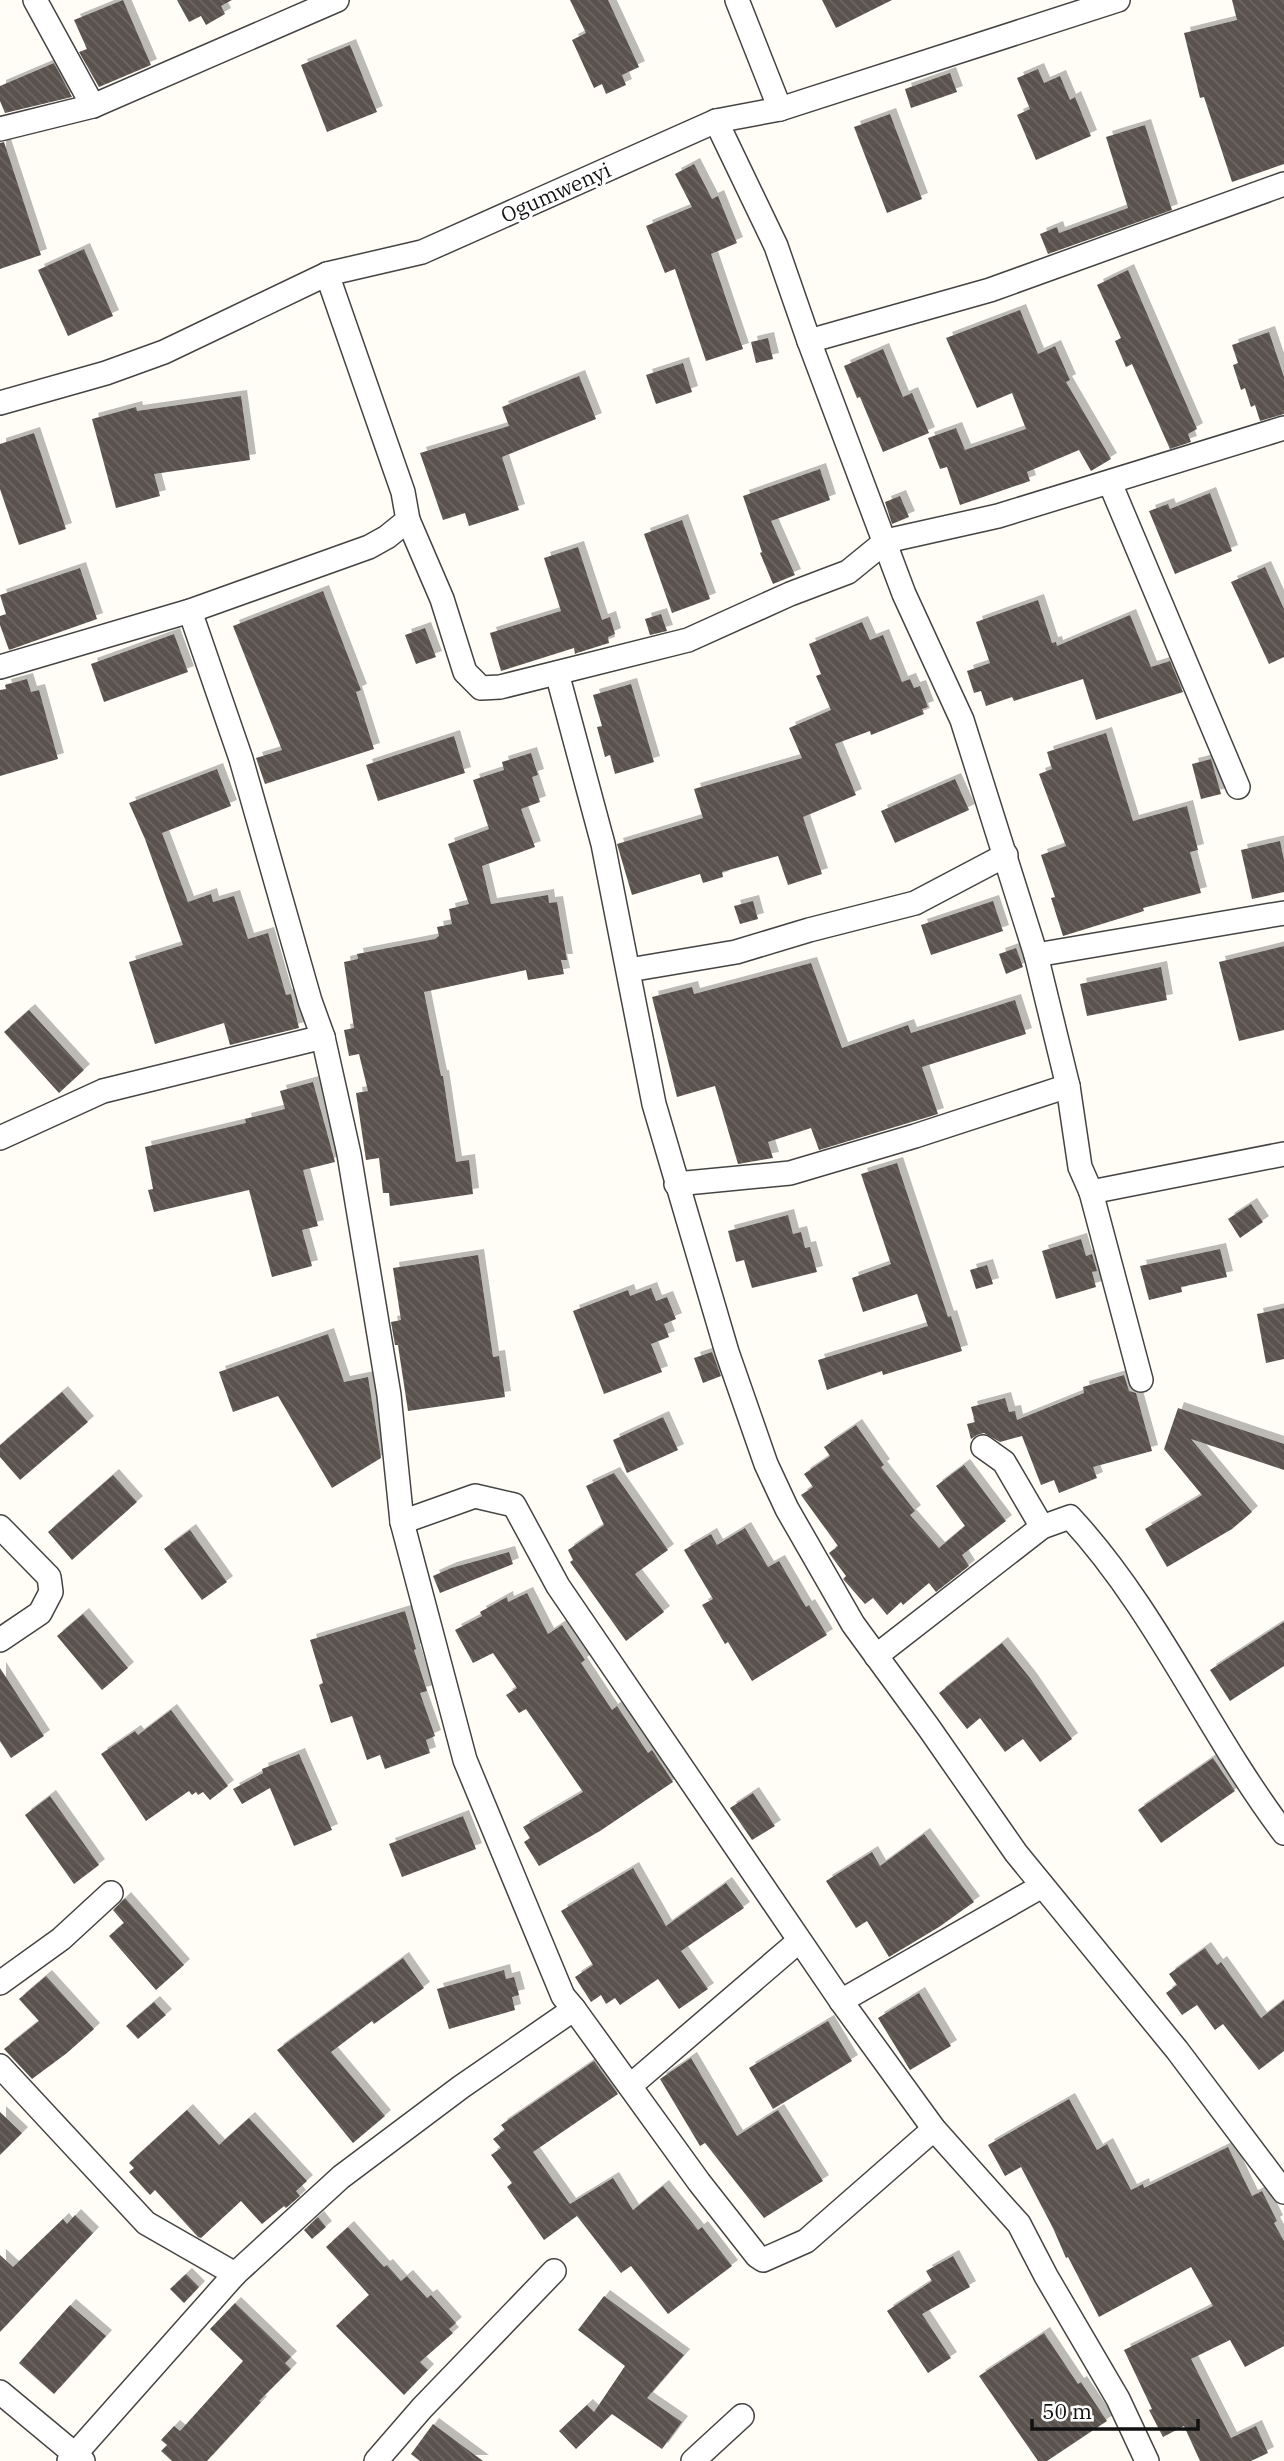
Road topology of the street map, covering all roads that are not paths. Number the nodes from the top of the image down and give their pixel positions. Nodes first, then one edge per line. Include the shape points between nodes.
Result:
1 (35, 0) edge
2 (337, 0) edge
3 (737, 0) edge
4 (1118, 0) edge
5 (301, 7) edge
6 (93, 106) junction
7 (780, 109) junction
8 (716, 121) junction
9 (0, 129) edge
10 (1284, 184) edge
11 (327, 274) junction
12 (809, 341) junction
13 (0, 402) edge
14 (1284, 428) edge
15 (1110, 483) junction
16 (408, 520) junction
17 (886, 541) junction
18 (190, 611) junction
19 (0, 667) edge
20 (557, 673) junction
21 (1238, 787) dead end
22 (1006, 855) junction
23 (1284, 913) edge
24 (1036, 955) junction
25 (629, 970) junction
26 (323, 1037) junction
27 (1068, 1086) junction
28 (0, 1138) edge
29 (1284, 1154) edge
30 (676, 1184) junction
31 (1091, 1192) junction
32 (1141, 1380) dead end
33 (983, 1447) dead end
34 (402, 1522) junction
35 (0, 1527) edge
36 (1042, 1527) junction
37 (0, 1640) edge
38 (876, 1656) junction
39 (1284, 1833) edge
40 (1042, 1886) junction
41 (111, 1894) dead end
42 (799, 1941) junction
43 (0, 1983) edge
44 (841, 2001) junction
45 (574, 2009) junction
46 (0, 2066) edge
47 (630, 2086) junction
48 (934, 2129) junction
49 (1284, 2192) edge
50 (554, 2271) dead end
51 (234, 2274) junction
52 (0, 2392) edge
53 (742, 2416) dead end
54 (76, 2458) edge
55 (376, 2461) edge
56 (693, 2461) edge
57 (1147, 2461) edge

1 - 6 street
2 - 5 street
3 - 7 street
4 - 7 street, Ogumwenyi
5 - 6 street
6 - 9 street
7 - 8 street, Ogumwenyi
8 - 11 street, Ogumwenyi via 422,252
8 - 12 street via 776,246
10 - 12 street via 990,290
11 - 13 street, Ogumwenyi via 164,352
11 - 16 street
12 - 17 street
14 - 15 street
15 - 17 street via 998,516
15 - 21 street
16 - 18 street via 369,547
16 - 20 street via 442,599 465,672 481,688
17 - 20 street via 848,572 688,640
17 - 22 street via 904,594 962,720
18 - 19 street
18 - 26 street via 241,759
20 - 25 street via 603,844
22 - 24 street
22 - 25 street via 915,903 736,952
23 - 24 street
24 - 27 street
25 - 30 street via 654,1104
26 - 28 street via 103,1091
26 - 34 street via 349,1154 387,1381
27 - 30 street via 790,1173
27 - 31 street via 1080,1167
29 - 31 street
30 - 38 street via 766,1464 800,1532
31 - 32 street
33 - 36 street via 1004,1462
34 - 42 street via 475,1496 514,1505 558,1586
34 - 45 street via 466,1760 563,1996
35 - 37 street via 48,1577 51,1592 40,1613
36 - 38 street
36 - 39 street via 1070,1517 1090,1539 1167,1647 1253,1792
38 - 40 street
40 - 44 street
40 - 49 street via 1177,2050
41 - 43 street via 61,1939
42 - 44 street
42 - 47 street
44 - 48 street
45 - 47 street
45 - 51 street via 341,2177
46 - 51 street via 146,2223
47 - 48 street via 763,2260 806,2241
48 - 57 street via 1019,2224 1118,2399
50 - 55 street
51 - 54 street
52 - 54 street
53 - 56 street

